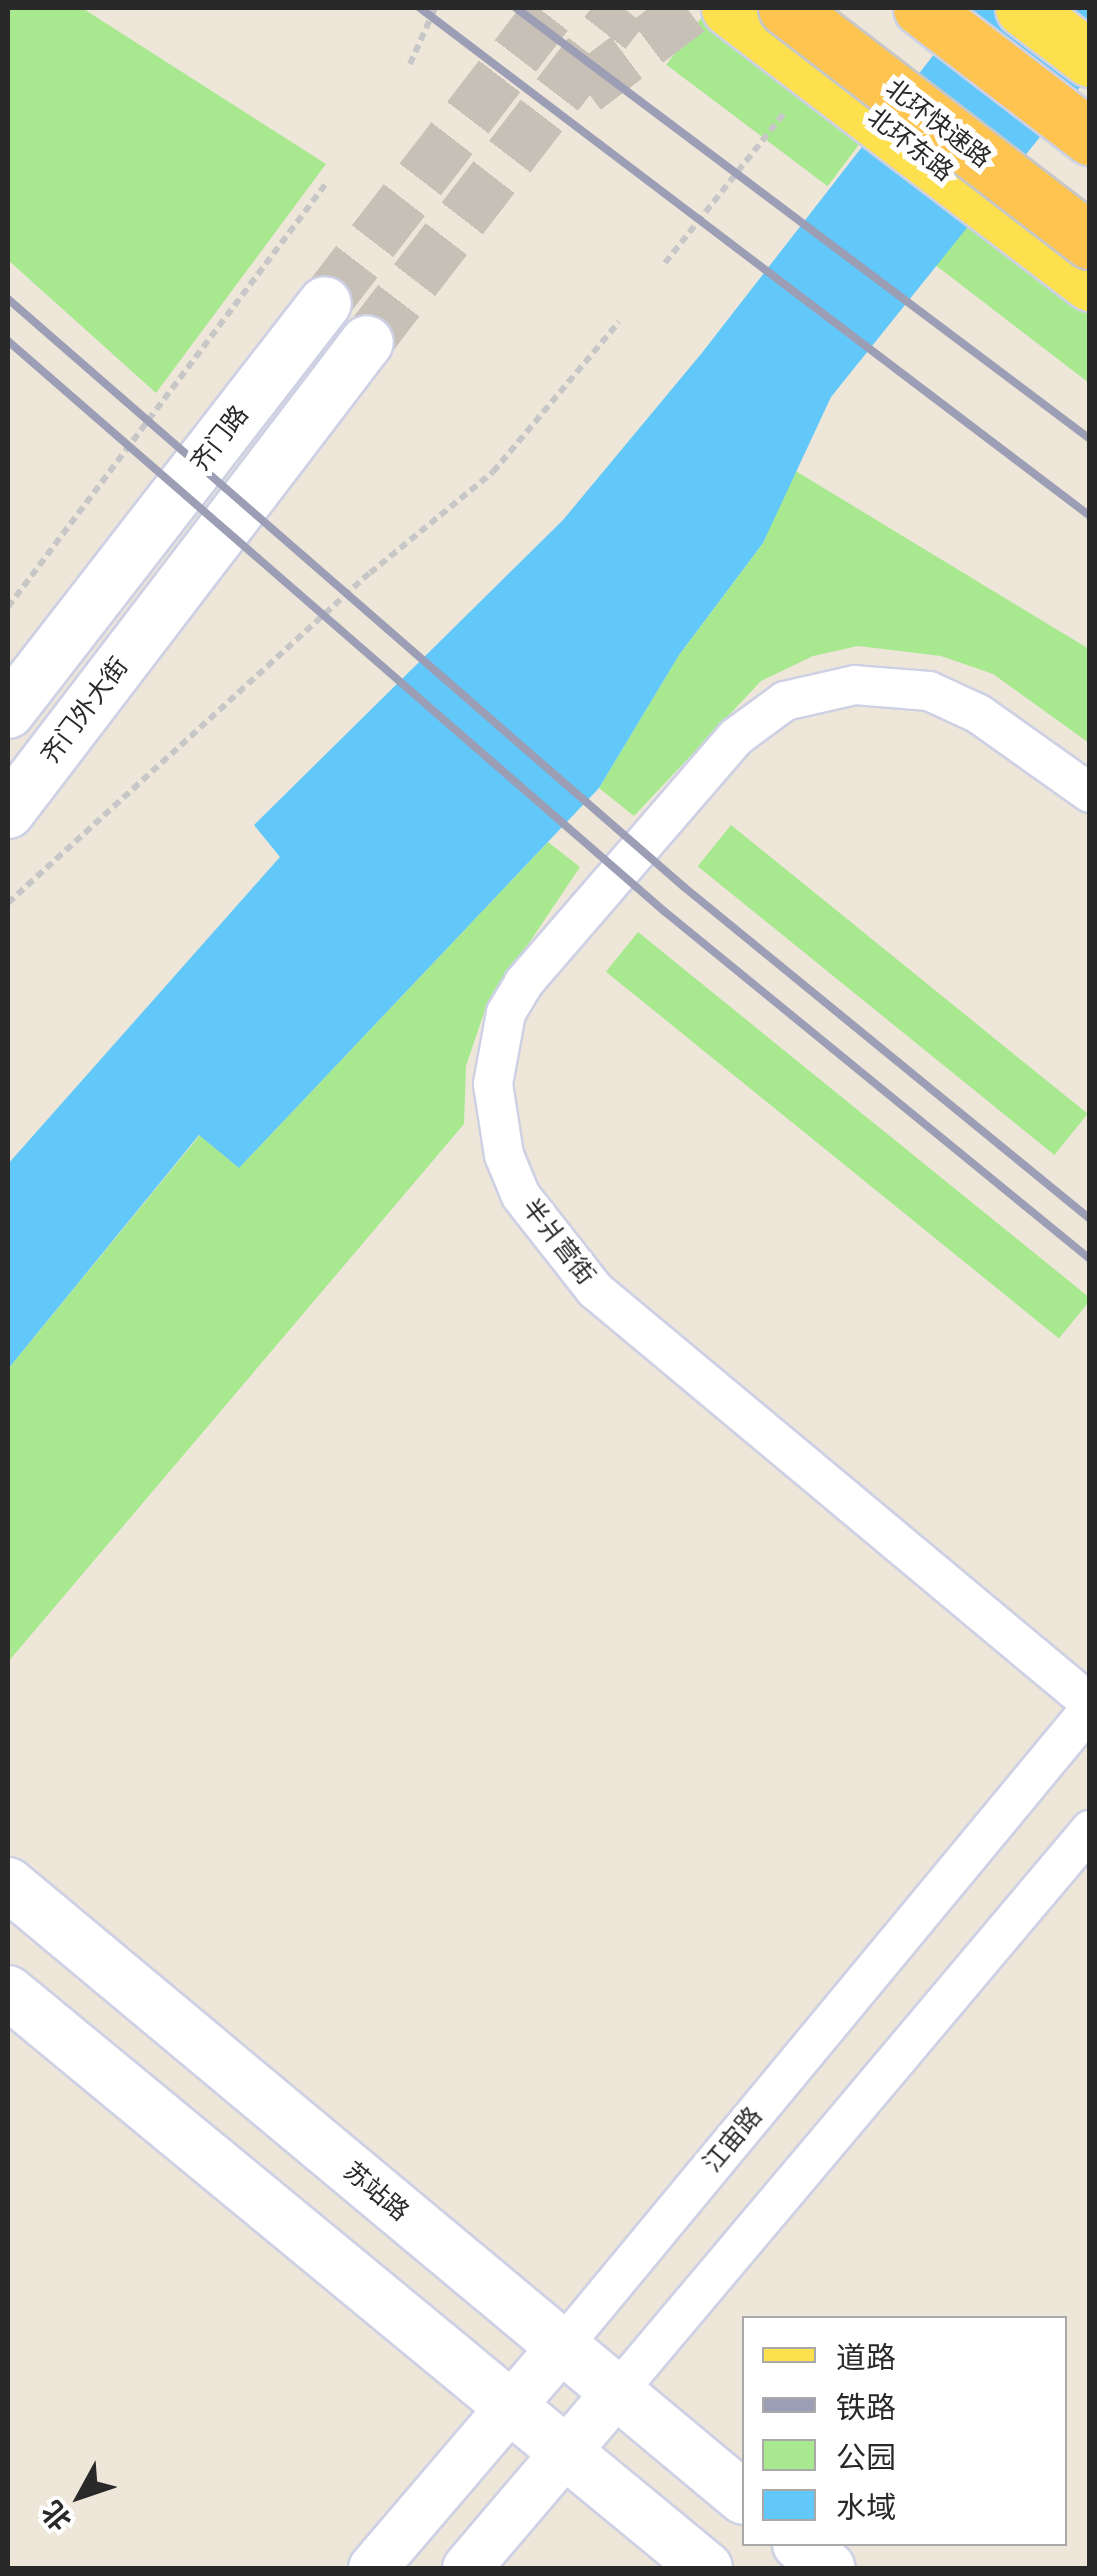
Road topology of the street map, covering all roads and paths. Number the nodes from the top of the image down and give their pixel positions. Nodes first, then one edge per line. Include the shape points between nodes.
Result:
1 (435, 8) edge
2 (730, 8) edge
3 (786, 8) edge
4 (921, 8) edge
5 (1024, 8) edge
6 (1090, 59) edge
7 (410, 64) dead end
8 (797, 97) dead end
9 (1090, 136) edge
10 (325, 185) dead end
11 (1090, 241) edge
12 (665, 263) dead end
13 (1090, 283) edge
14 (325, 303) tunnel mouth
15 (618, 322) dead end
16 (367, 342) tunnel mouth
17 (8, 606) edge
18 (8, 712) edge
19 (1090, 793) edge
20 (8, 812) edge
21 (8, 903) edge
22 (1090, 1706) edge
23 (1090, 1830) edge
24 (8, 1884) edge
25 (8, 1992) edge
26 (562, 2348) junction
27 (616, 2392) junction
28 (511, 2406) junction
29 (565, 2453) junction
30 (742, 2496) edge
31 (802, 2546) edge
32 (373, 2568) edge
33 (467, 2568) edge
34 (706, 2568) edge
35 (829, 2568) edge

1 - 7 path
2 - 13 main road, 北环东路
3 - 11 highway, 北环快速路, bridge
4 - 9 highway
5 - 6 main road
8 - 12 path
10 - 17 path
14 - 18 main road, 齐门路
15 - 21 path via 493,472 370,573
16 - 20 main road, 齐门外大街
19 - 22 street, 半爿营街 via 979,714 929,692 855,685 785,701 710,765 524,982 506,1013 493,1084 504,1155 521,1196 595,1290
22 - 26 street, 江宙路
23 - 27 street
24 - 26 main road, 苏站路
25 - 28 main road
26 - 27 main road, 苏站路
26 - 28 street, 江宙路
27 - 29 street
27 - 30 main road, 苏站路
28 - 29 main road
28 - 32 street, 江宙路
29 - 33 street
29 - 34 main road
31 - 35 main road

